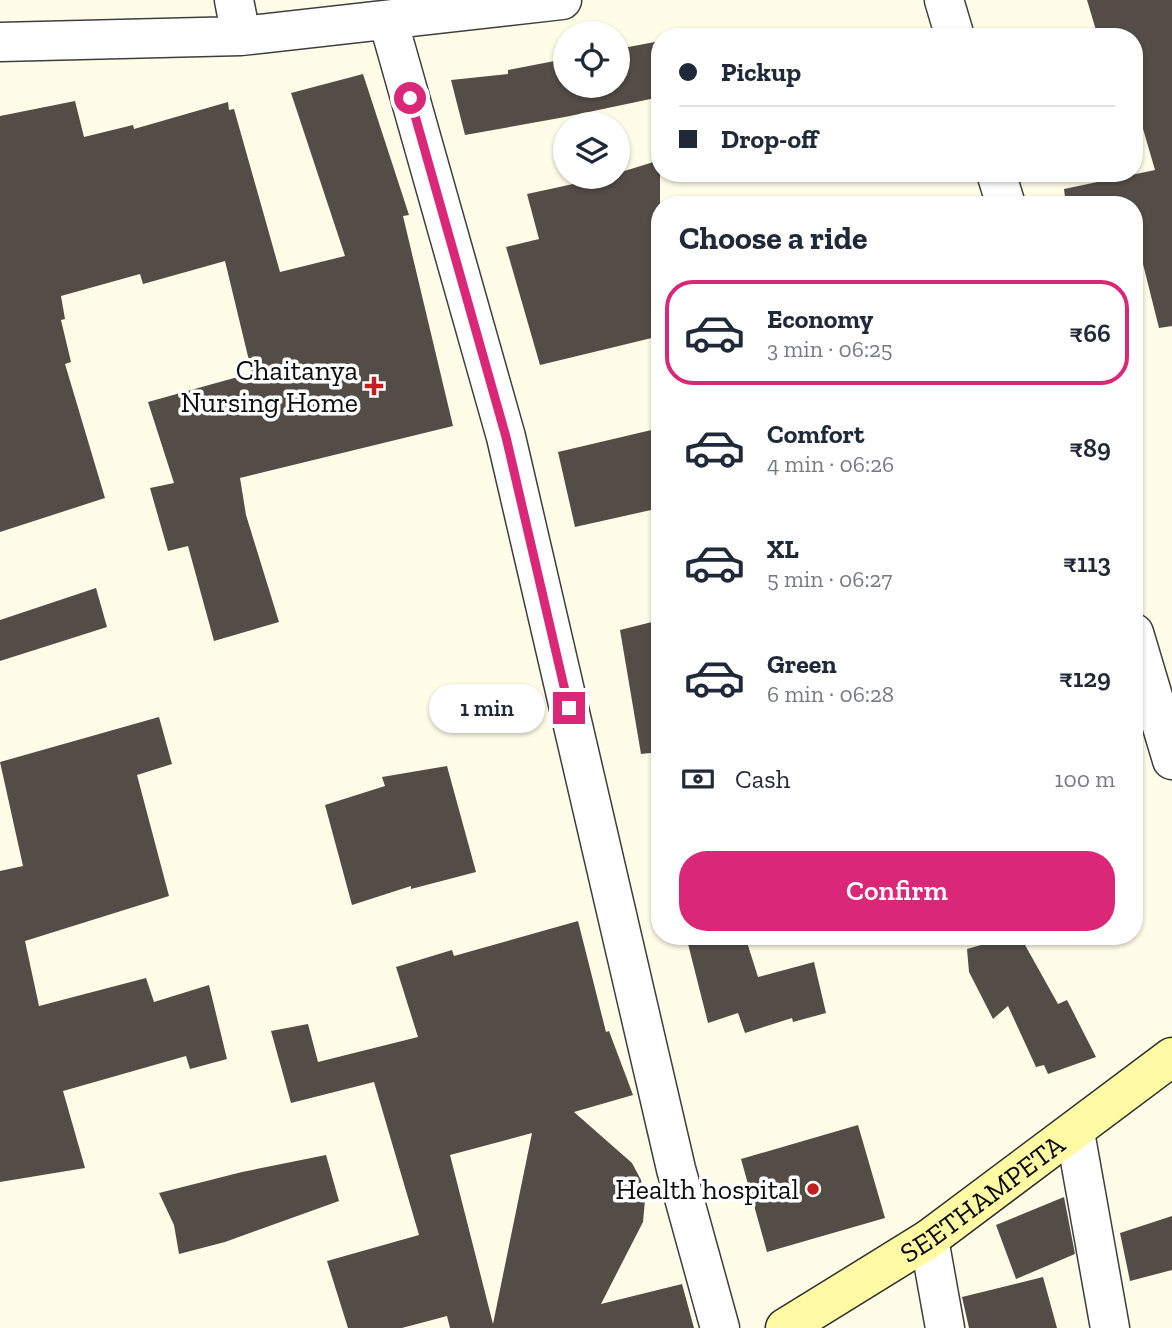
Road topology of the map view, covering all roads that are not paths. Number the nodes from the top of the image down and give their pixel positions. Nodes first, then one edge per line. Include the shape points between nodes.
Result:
1 (562, 0) edge
2 (944, 0) edge
3 (238, 18) edge
4 (388, 20) junction
5 (952, 28) edge
6 (0, 42) edge
7 (1143, 663) edge
8 (1172, 760) edge
9 (1172, 1057) edge
10 (1075, 1132) junction
11 (929, 1239) junction
12 (720, 1328) edge
13 (785, 1328) edge
14 (945, 1328) edge
15 (1110, 1328) edge

1 - 4 street
2 - 5 street
3 - 4 street
3 - 6 street
4 - 12 street via 506,437 676,1169
7 - 8 street
9 - 10 street, SEETHAMPETA
10 - 11 street, SEETHAMPETA
10 - 15 street
11 - 13 street, SEETHAMPETA
11 - 14 street

